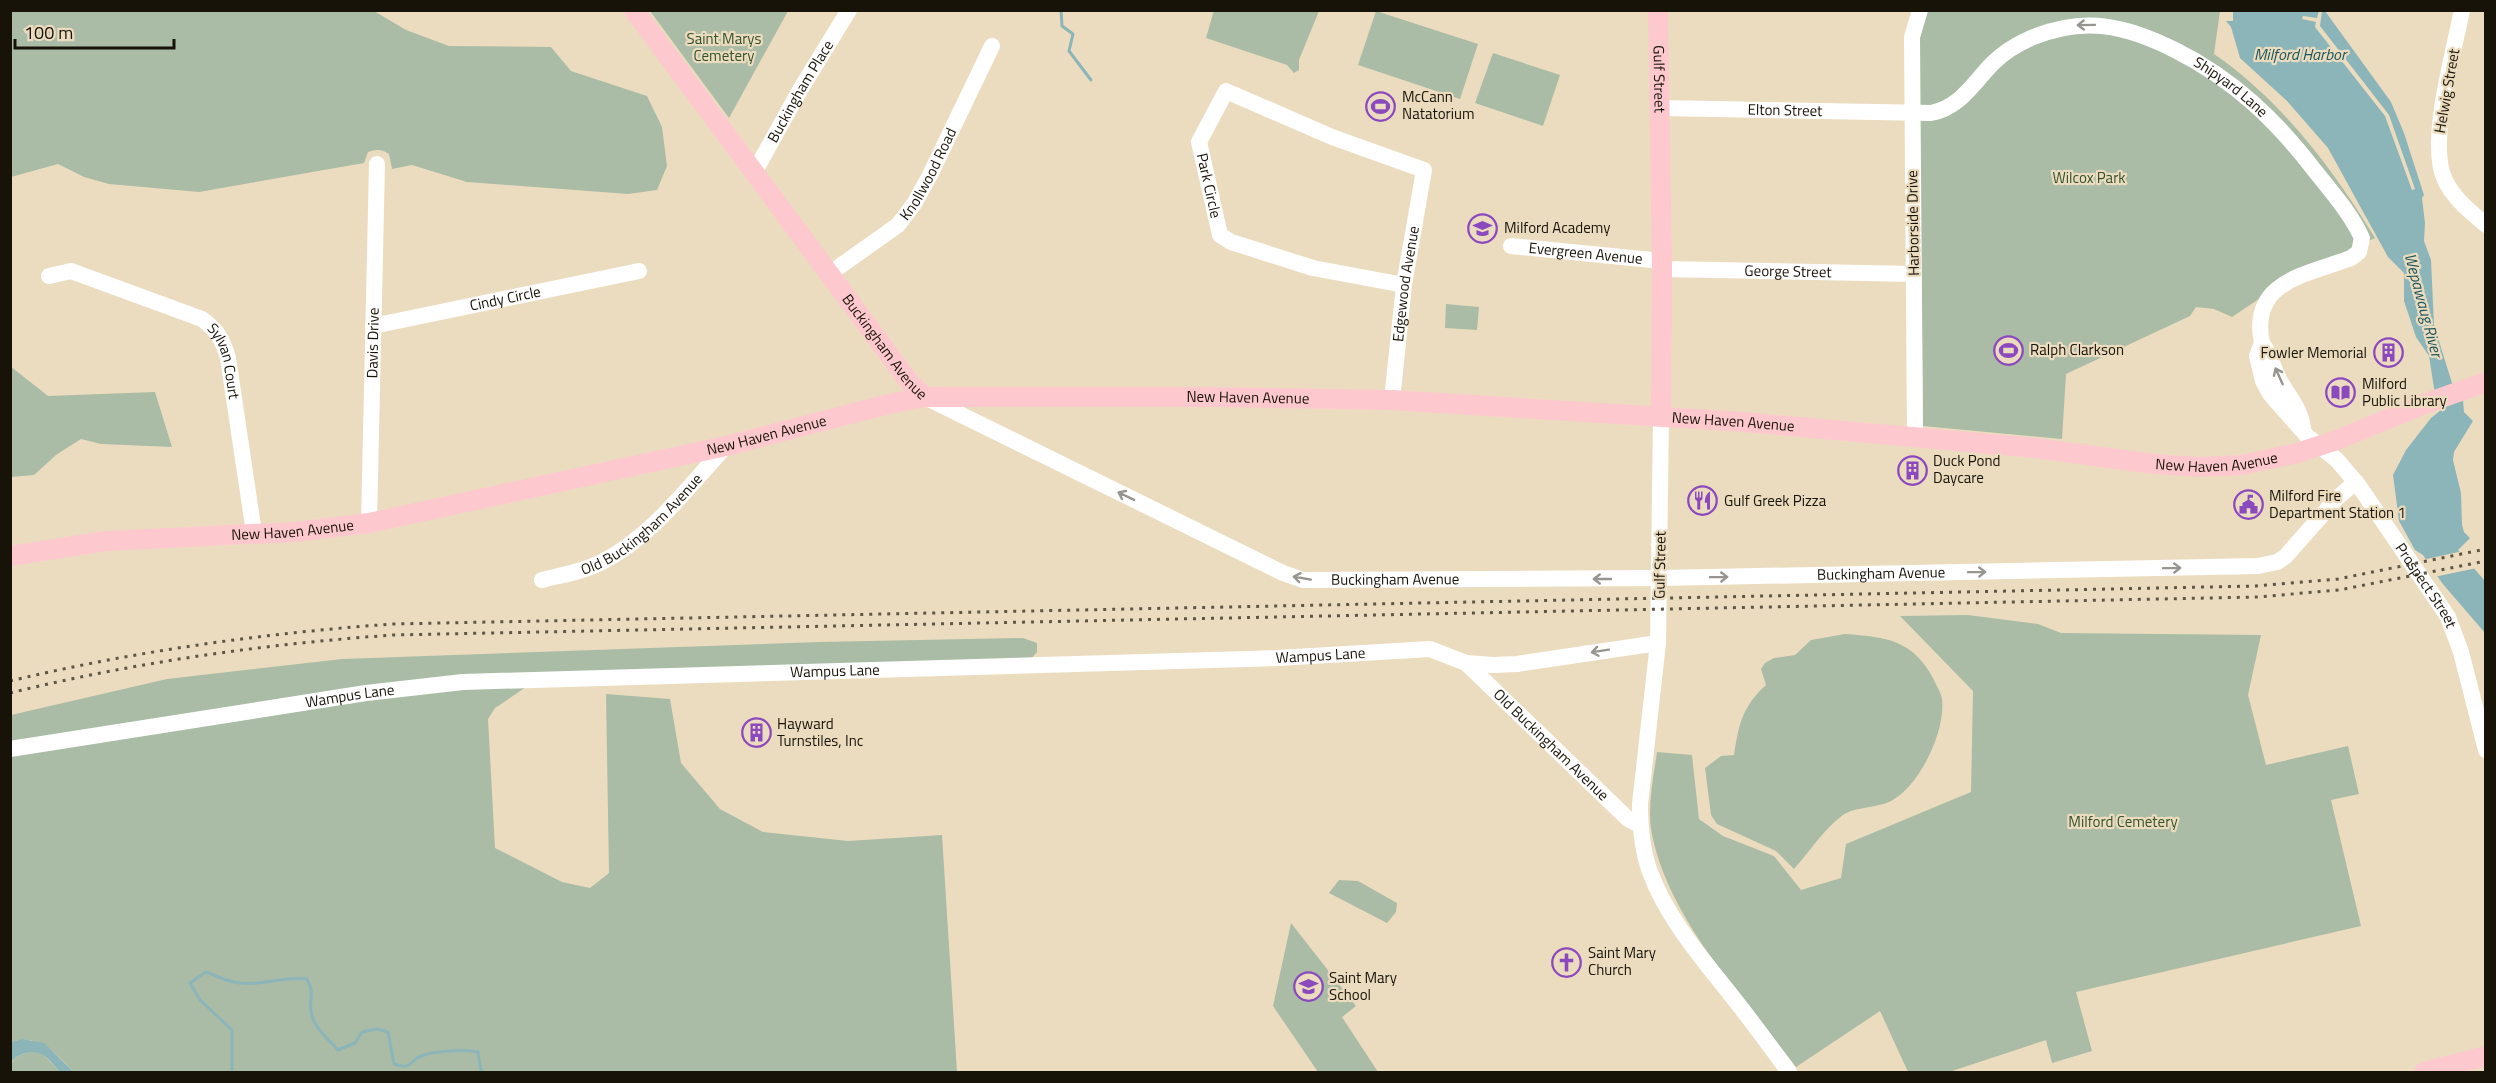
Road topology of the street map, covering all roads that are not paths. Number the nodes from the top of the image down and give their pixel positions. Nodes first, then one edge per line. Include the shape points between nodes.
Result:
1 (634, 10) edge
2 (849, 10) edge
3 (1658, 10) edge
4 (1920, 10) edge
5 (2462, 10) edge
6 (992, 46) dead end
7 (1659, 108) junction
8 (1912, 113) junction
9 (377, 164) dead end
10 (1424, 170) joint
11 (754, 173) junction
12 (2486, 225) edge
13 (1510, 246) dead end
14 (1662, 265) junction
15 (639, 271) dead end
16 (829, 274) junction
17 (1913, 274) junction
18 (49, 276) dead end
19 (1404, 285) junction
20 (373, 326) junction
21 (2486, 382) edge
22 (2461, 391) junction
23 (925, 398) junction
24 (2486, 399) edge
25 (1392, 400) junction
26 (1661, 416) junction
27 (1915, 436) junction
28 (726, 446) junction
29 (2319, 446) junction
30 (2356, 482) junction
31 (369, 523) junction
32 (254, 533) junction
33 (10, 556) edge
34 (1660, 578) junction
35 (542, 580) dead end
36 (1658, 643) junction
37 (1466, 663) junction
38 (10, 749) edge
39 (2486, 750) edge
40 (1640, 825) junction
41 (2486, 1056) edge
42 (1788, 1072) edge
43 (2424, 1072) edge

1 - 11 main road, Buckingham Avenue
2 - 11 street, Buckingham Place
3 - 7 main road, Gulf Street
4 - 8 street, Harborside Drive via 1912,37
5 - 12 street, Helwig Street via 2439,127 2439,157 2441,172 2456,197
6 - 16 street, Knollwood Road via 930,175 906,215 898,225
7 - 8 street, Elton Street
7 - 14 main road, Gulf Street
8 - 17 street, Harborside Drive
29 -> 8 street, Shipyard Lane via 2303,428 2301,414 2262,343 2260,315 2270,294 2293,280 2351,258 2359,252 2362,238 2309,162 2250,98 2216,72 2144,34 2096,24 2049,31 2005,52 1954,105 1931,113
9 - 20 street, Davis Drive
10 - 19 street, Edgewood Avenue
10 - 19 street, Park Circle via 1332,137 1226,91 1199,142 1220,235 1313,268
11 - 16 main road, Buckingham Avenue
13 - 14 street, Evergreen Avenue
14 - 17 street, George Street
14 - 26 main road, Gulf Street
15 - 20 street, Cindy Circle
16 - 23 main road, Buckingham Avenue via 913,388
17 - 27 street, Harborside Drive
18 - 32 street, Sylvan Court via 71,271 202,319 215,329 228,358
19 - 25 street, Edgewood Avenue
20 - 31 street, Davis Drive
21 - 22 main road, New Haven Avenue
22 - 24 main road
22 - 29 main road, New Haven Avenue
23 - 25 main road, New Haven Avenue
23 - 28 main road, New Haven Avenue
34 -> 23 street, Buckingham Avenue via 1295,578
25 - 26 main road, New Haven Avenue
26 - 27 main road, New Haven Avenue
26 - 34 street, Gulf Street
27 - 29 main road, New Haven Avenue via 2199,467 2241,465
28 - 31 main road, New Haven Avenue
28 - 35 street, Old Buckingham Avenue via 662,516 631,543 597,565
29 - 30 street, Prospect Street
34 -> 30 street, Buckingham Avenue via 2258,566 2277,562 2295,548 2337,498
30 - 39 street, Prospect Street via 2448,617
31 - 32 main road, New Haven Avenue
32 - 33 main road, New Haven Avenue via 106,541
34 - 36 street, Gulf Street
36 -> 37 street, Wampus Lane via 1517,664
36 - 40 street, Gulf Street
37 - 38 street, Wampus Lane via 1430,649 1278,658 463,682 366,693
37 - 40 street, Old Buckingham Avenue via 1628,819
40 - 42 street, Gulf Street via 1649,871 1660,897
41 - 43 main road

